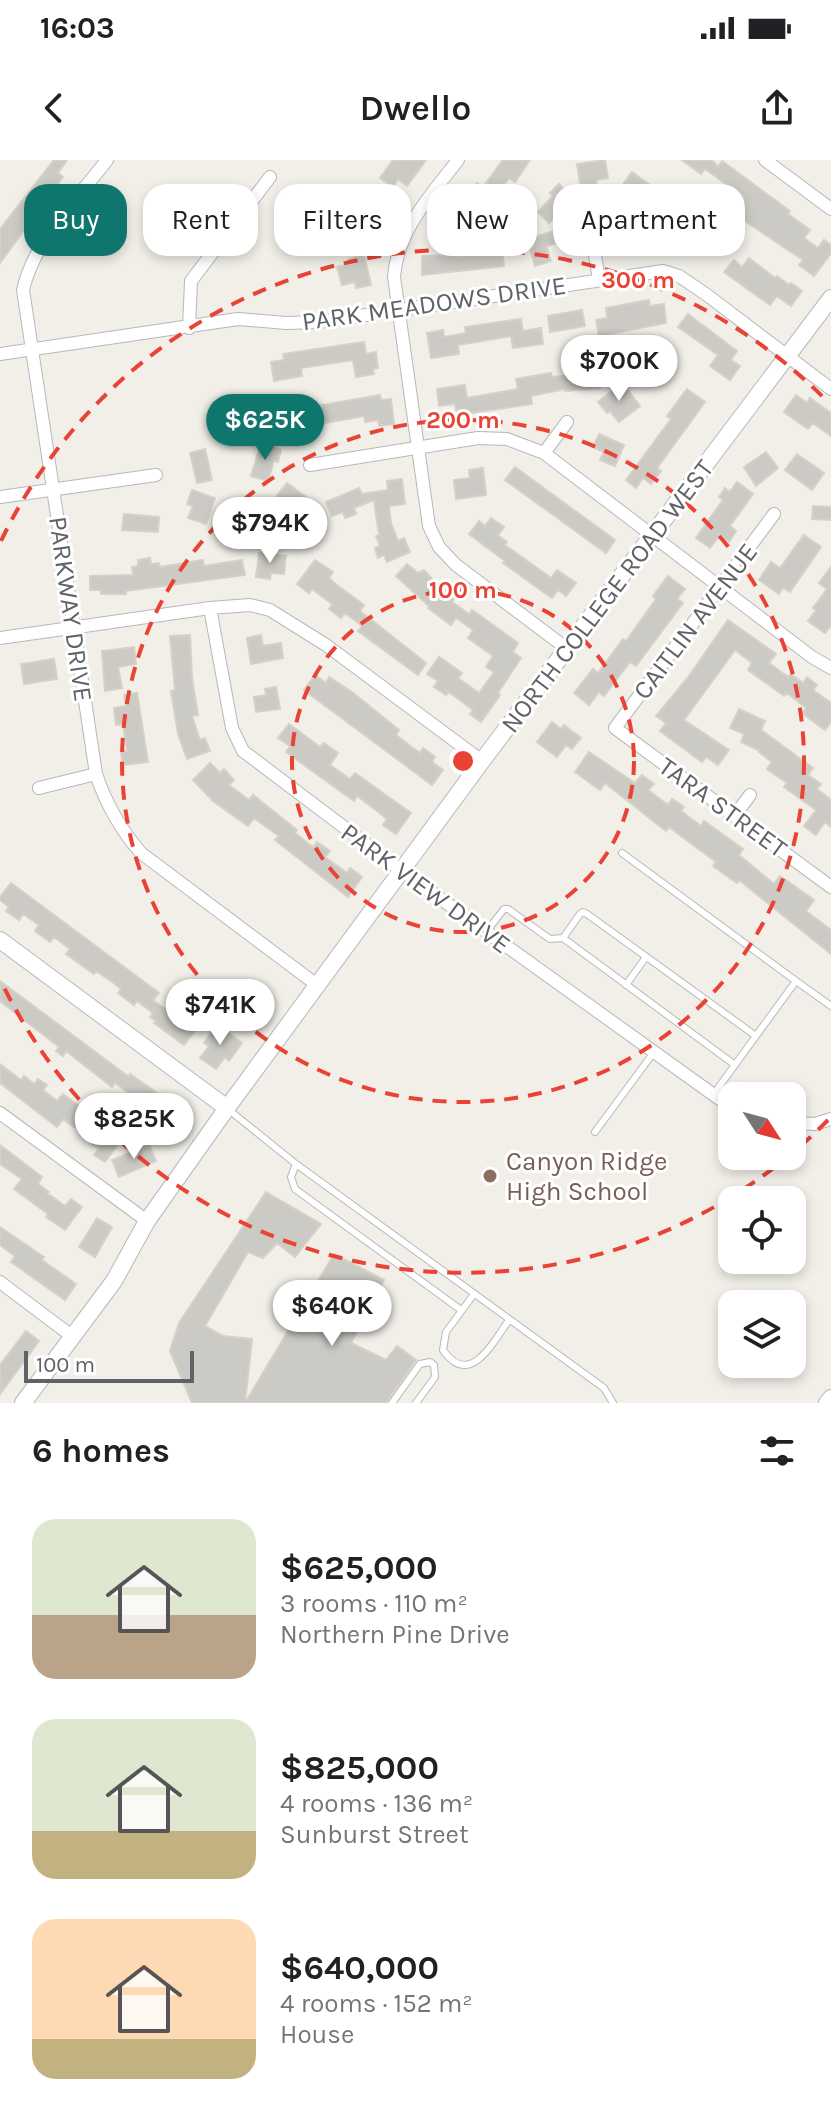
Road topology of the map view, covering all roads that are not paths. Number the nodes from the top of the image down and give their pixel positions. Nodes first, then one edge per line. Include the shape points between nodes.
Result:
1 (107, 160) edge
2 (458, 160) edge
3 (765, 160) edge
4 (270, 177) dead end
5 (831, 209) edge
6 (595, 256) edge
7 (599, 279) junction
8 (831, 298) edge
9 (399, 309) junction
10 (189, 328) junction
11 (34, 349) junction
12 (0, 354) edge
13 (787, 357) junction
14 (831, 389) edge
15 (567, 422) dead end
16 (418, 449) junction
17 (544, 453) junction
18 (310, 465) dead end
19 (156, 475) dead end
20 (53, 489) junction
21 (0, 497) edge
22 (774, 514) dead end
23 (653, 536) junction
24 (720, 586) junction
25 (210, 608) junction
26 (73, 629) junction
27 (0, 638) edge
28 (566, 648) junction
29 (831, 668) edge
30 (615, 728) joint
31 (482, 761) junction
32 (96, 774) junction
33 (39, 788) dead end
34 (750, 795) dead end
35 (735, 815) junction
36 (622, 853) dead end
37 (402, 871) junction
38 (829, 882) edge
39 (486, 932) junction
40 (563, 938) junction
41 (0, 940) edge
42 (646, 957) junction
43 (796, 981) junction
44 (317, 985) junction
45 (626, 985) junction
46 (831, 1006) edge
47 (756, 1036) junction
48 (654, 1052) junction
49 (735, 1065) junction
50 (713, 1095) junction
51 (718, 1098) edge
52 (227, 1108) junction
53 (0, 1113) edge
54 (831, 1119) edge
55 (806, 1124) edge
56 (595, 1132) dead end
57 (296, 1164) junction
58 (147, 1221) junction
59 (0, 1282) edge
60 (474, 1294) junction
61 (461, 1310) junction
62 (509, 1320) junction
63 (73, 1337) junction
64 (831, 1398) edge
65 (23, 1403) edge
66 (392, 1403) edge
67 (416, 1403) edge
68 (613, 1403) edge
69 (827, 1403) edge

1 - 11 street, PARKWAY DRIVE via 28,269 23,290
2 - 9 street via 396,256
3 - 5 street
4 - 10 street via 191,281
6 - 7 street
7 - 9 street, PARK MEADOWS DRIVE
7 - 13 street, PARK MEADOWS DRIVE via 663,271 679,276
8 - 13 street, NORTH COLLEGE ROAD WEST
9 - 10 street, PARK MEADOWS DRIVE via 319,322 238,319
9 - 16 street
10 - 11 street, PARK MEADOWS DRIVE
11 - 12 street, PARK MEADOWS DRIVE
11 - 20 street, PARKWAY DRIVE
13 - 14 street, PARK MEADOWS DRIVE
13 - 23 street, NORTH COLLEGE ROAD WEST
15 - 17 street
16 - 17 street via 478,438 525,444
16 - 18 street
16 - 28 street via 429,526 439,547
17 - 23 street
19 - 20 street
20 - 21 street
20 - 26 street, PARKWAY DRIVE
22 - 24 street, CAITLIN AVENUE
23 - 24 street
23 - 28 street, NORTH COLLEGE ROAD WEST
24 - 29 street
24 - 30 street, CAITLIN AVENUE
25 - 26 street
25 - 31 street via 250,605 289,620
25 - 37 street, PARK VIEW DRIVE via 232,728 243,751
26 - 27 street
26 - 32 street, PARKWAY DRIVE
28 - 31 street, NORTH COLLEGE ROAD WEST
30 - 35 street, TARA STREET
31 - 37 street, NORTH COLLEGE ROAD WEST
32 - 33 street
32 - 44 street, PARKWAY DRIVE via 122,832 141,853
34 - 35 street
35 - 38 street, TARA STREET
36 - 43 lane
37 - 39 street, PARK VIEW DRIVE
37 - 44 street, NORTH COLLEGE ROAD WEST
39 - 40 lane via 508,909 550,939
39 - 48 street, PARK VIEW DRIVE
40 - 42 lane via 583,912
40 - 45 lane
41 - 52 street
42 - 45 lane
42 - 47 lane
43 - 46 lane
43 - 47 lane
44 - 52 street, NORTH COLLEGE ROAD WEST
45 - 49 lane
47 - 49 lane
48 - 50 street, PARK VIEW DRIVE
48 - 56 lane
49 - 50 lane
50 - 51 street, PARK VIEW DRIVE
52 - 57 lane
52 - 58 street, NORTH COLLEGE ROAD WEST
53 - 58 street
54 - 55 street
57 - 60 lane
57 - 61 lane via 291,1177 295,1189
58 - 63 street, NORTH COLLEGE ROAD WEST via 114,1281
59 - 63 street
60 - 61 lane
60 - 62 lane
61 - 62 lane via 443,1340 443,1350 458,1364 479,1360
62 - 68 lane via 604,1388
63 - 65 street, NORTH COLLEGE ROAD WEST
64 - 69 street
66 - 67 lane via 420,1364 430,1362 435,1377

